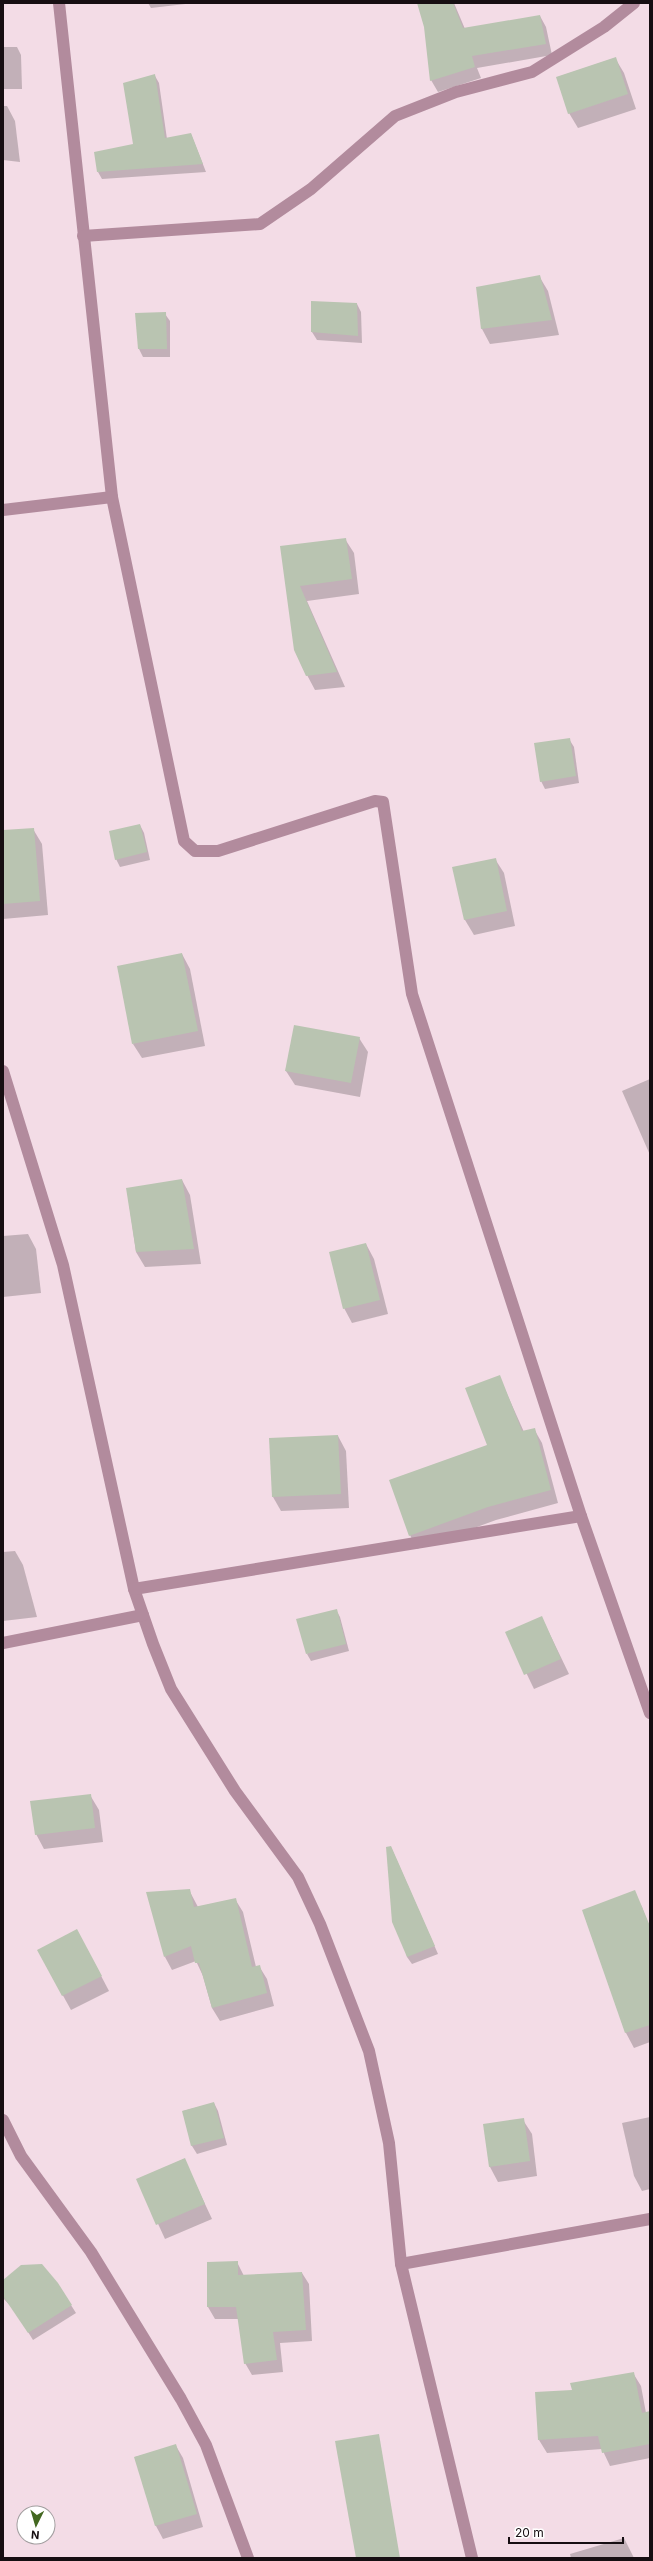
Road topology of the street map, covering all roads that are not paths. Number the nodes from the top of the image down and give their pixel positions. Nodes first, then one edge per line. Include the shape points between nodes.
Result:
1 (60, 3) edge
2 (634, 3) edge
3 (84, 236) junction
4 (112, 497) junction
5 (3, 510) edge
6 (3, 1071) edge
7 (581, 1516) junction
8 (134, 1589) junction
9 (143, 1614) junction
10 (3, 1643) edge
11 (650, 1713) edge
12 (3, 2120) edge
13 (650, 2219) edge
14 (400, 2264) junction
15 (248, 2558) edge
16 (472, 2558) edge

1 - 3 street
2 - 3 street via 604,27 532,72 456,92 395,116 311,189 260,224
3 - 4 street
4 - 5 street
4 - 7 street via 184,841 196,851 218,851 376,801 383,802 412,994
6 - 8 street via 63,1265
7 - 8 street
7 - 11 street
8 - 9 street
9 - 10 street
9 - 14 street via 171,1689 235,1791 298,1877 320,1924 369,2051 389,2143
12 - 15 street via 21,2156 91,2252 181,2399 206,2445
13 - 14 street
14 - 16 street

